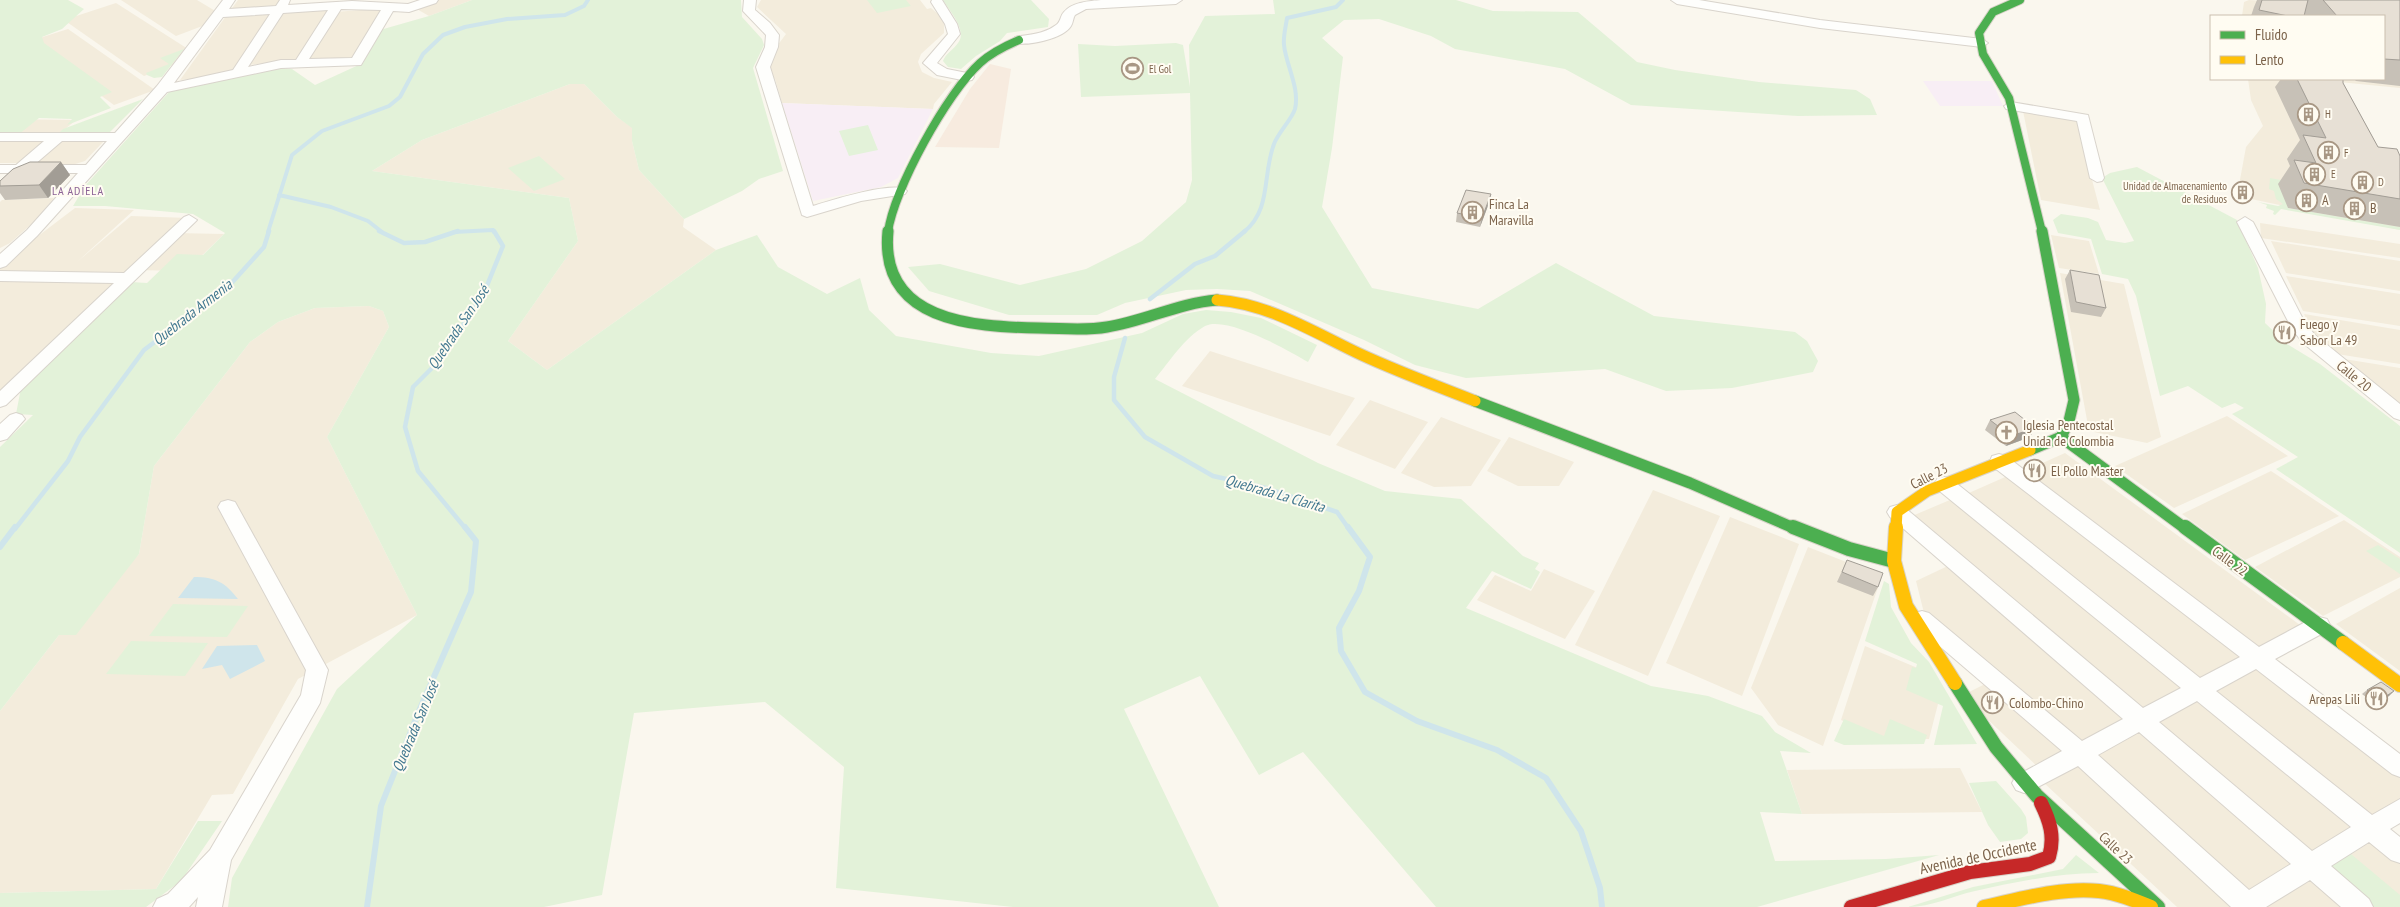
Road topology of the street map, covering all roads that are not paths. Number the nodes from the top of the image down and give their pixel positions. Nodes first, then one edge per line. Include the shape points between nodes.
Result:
1 (230, 0) edge
2 (298, 0) edge
3 (366, 0) edge
4 (432, 0) edge
5 (750, 0) edge
6 (1176, 0) edge
7 (1677, 0) edge
8 (2020, 0) edge
9 (1132, 1) edge
10 (937, 2) dead end
11 (282, 5) edge
12 (352, 5) junction
13 (337, 6) junction
14 (389, 7) junction
15 (220, 12) junction
16 (1019, 40) joint
17 (1982, 49) junction
18 (300, 64) junction
19 (238, 72) junction
20 (967, 77) junction
21 (162, 89) junction
22 (2011, 106) junction
23 (0, 137) edge
24 (58, 137) junction
25 (117, 137) junction
26 (0, 169) edge
27 (20, 169) junction
28 (89, 169) junction
29 (2097, 178) dead end
30 (900, 191) junction
31 (188, 220) dead end
32 (2245, 222) dead end
33 (7, 252) edge
34 (0, 263) edge
35 (0, 276) edge
36 (128, 278) junction
37 (2309, 338) joint
38 (0, 401) edge
39 (2400, 414) edge
40 (0, 419) edge
41 (0, 435) edge
42 (2060, 437) junction
43 (1999, 461) junction
44 (1944, 484) junction
45 (228, 507) dead end
46 (1897, 512) junction
47 (1894, 561) junction
48 (1906, 606) junction
49 (2320, 625) junction
50 (2256, 659) junction
51 (2400, 684) edge
52 (2199, 690) junction
53 (2141, 721) junction
54 (2080, 753) junction
55 (2400, 767) edge
56 (2030, 789) junction
57 (2400, 810) edge
58 (2370, 828) junction
59 (2400, 852) edge
60 (220, 858) junction
61 (2310, 865) junction
62 (2247, 906) edge
63 (166, 907) edge
64 (208, 907) edge
65 (1851, 907) edge
66 (1984, 907) edge
67 (2151, 907) edge
68 (2158, 907) edge
69 (2360, 907) edge

1 - 15 street
2 - 11 street
3 - 12 street
4 - 14 street via 409,8
5 - 30 street via 749,11 774,34 775,40 763,67 808,212 860,197
6 - 9 street
7 - 17 street
8 - 17 street via 1993,12 1979,33
9 - 16 street via 1072,10 1065,25 1049,35 1039,40
10 - 20 street via 954,34 930,63 936,70
11 - 13 street
11 - 15 street
11 - 19 street
12 - 13 street
12 - 14 street
13 - 18 street
14 - 18 street via 356,62
15 - 21 street
16 - 20 street via 990,55
17 - 22 street
18 - 19 street
19 - 21 street
20 - 30 street via 947,105
21 - 25 street
22 - 29 street via 2083,118
22 - 42 street via 2039,218 2074,400 2069,421
23 - 24 street
24 - 25 street
24 - 27 street
25 - 28 street
26 - 27 street
27 - 28 street
28 - 33 street via 32,233
30 - 47 street via 889,220 887,244 892,277 902,292 918,306 936,314 1011,327 1093,328 1111,327 1174,306 1202,301 1243,303 1370,359 1680,479 1816,537 1869,558
31 - 36 street
32 - 37 street via 2298,325
33 - 34 street
35 - 36 street
36 - 38 street
37 - 39 street, Calle 20
40 - 41 street via 16,419
42 - 43 street, Calle 23
42 - 49 street, Calle 22
43 - 44 street, Calle 23
43 - 50 street
44 - 46 street, Calle 23 via 1927,491
44 - 52 street
45 - 60 street via 317,670 312,696
46 - 47 street, Calle 23
46 - 53 street
47 - 48 street, Calle 23
48 - 54 street
48 - 56 street, Calle 23 via 1996,747
49 - 50 street
49 - 51 street, Calle 22
50 - 52 street
50 - 55 street
52 - 53 street
52 - 58 street
53 - 54 street
53 - 61 street
54 - 56 street
54 - 62 street
56 - 65 street, Avenida de Occidente via 2053,831 2055,843 2049,857 2030,864 1970,872
56 - 68 street, Calle 23
57 - 58 street
58 - 59 street
58 - 61 street
60 - 63 street via 177,902
60 - 64 street
61 - 62 street
61 - 69 street
66 - 67 street via 2032,897 2098,891 2128,897

